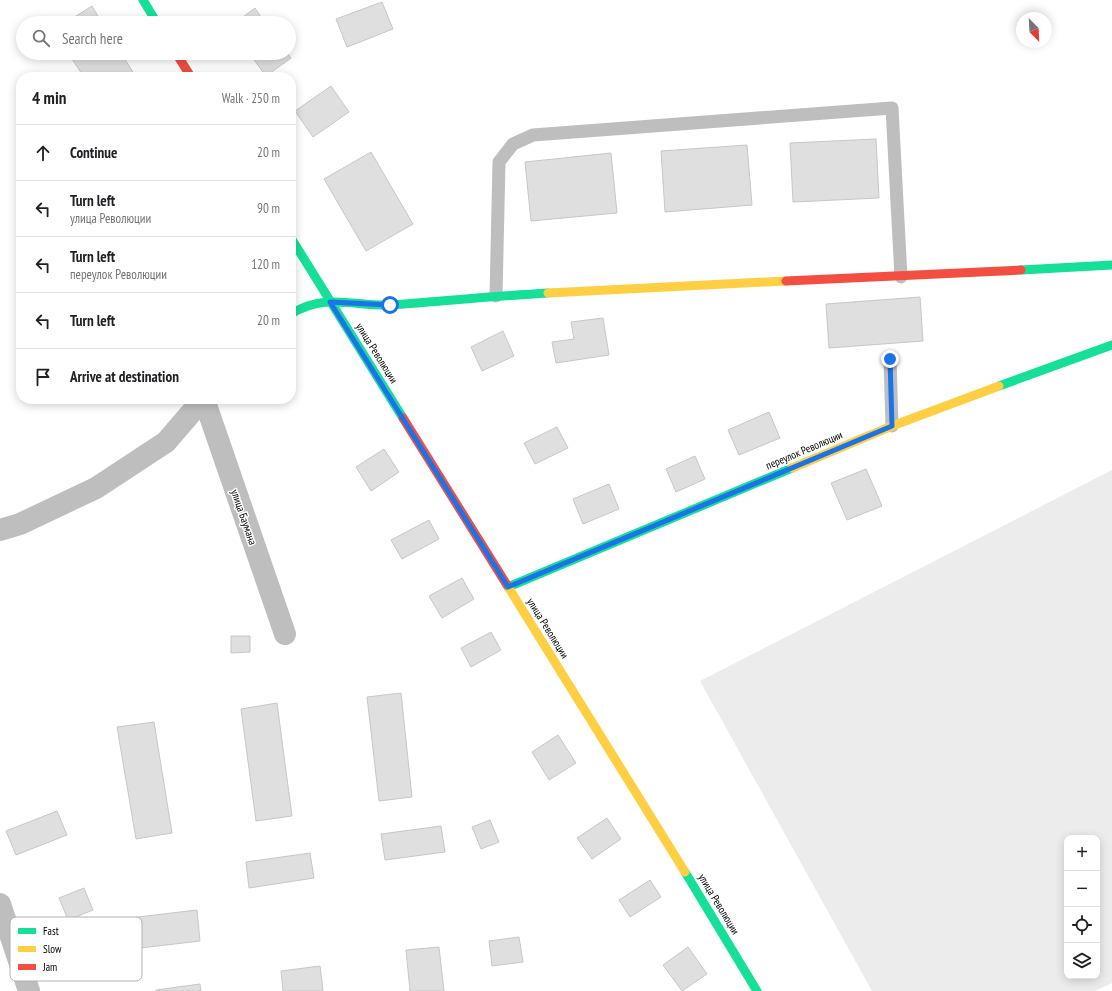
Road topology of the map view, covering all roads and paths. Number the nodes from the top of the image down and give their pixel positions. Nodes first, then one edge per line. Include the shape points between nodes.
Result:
1 (180, 60) edge
2 (188, 72) edge
3 (296, 246) edge
4 (1112, 265) edge
5 (901, 277) junction
6 (496, 296) junction
7 (330, 302) junction
8 (296, 311) edge
9 (1112, 345) edge
10 (890, 359) dead end
11 (200, 404) edge
12 (206, 404) edge
13 (892, 426) junction
14 (0, 530) edge
15 (508, 587) junction
16 (285, 634) dead end
17 (0, 904) edge
18 (10, 934) edge
19 (26, 981) edge
20 (29, 991) edge
21 (757, 991) edge

1 - 2 street
3 - 7 street, улица Революции
4 - 5 street
5 - 6 street
5 - 6 lane via 892,108 533,135 513,144 499,162
6 - 7 street via 390,305
7 - 8 street
7 - 15 street, улица Революции
9 - 13 street, переулок Революции
10 - 13 lane
11 - 14 street via 166,442 102,484 20,524
12 - 16 street, улица Баумана
13 - 15 street, переулок Революции
15 - 21 street, улица Революции
17 - 18 street
19 - 20 street

